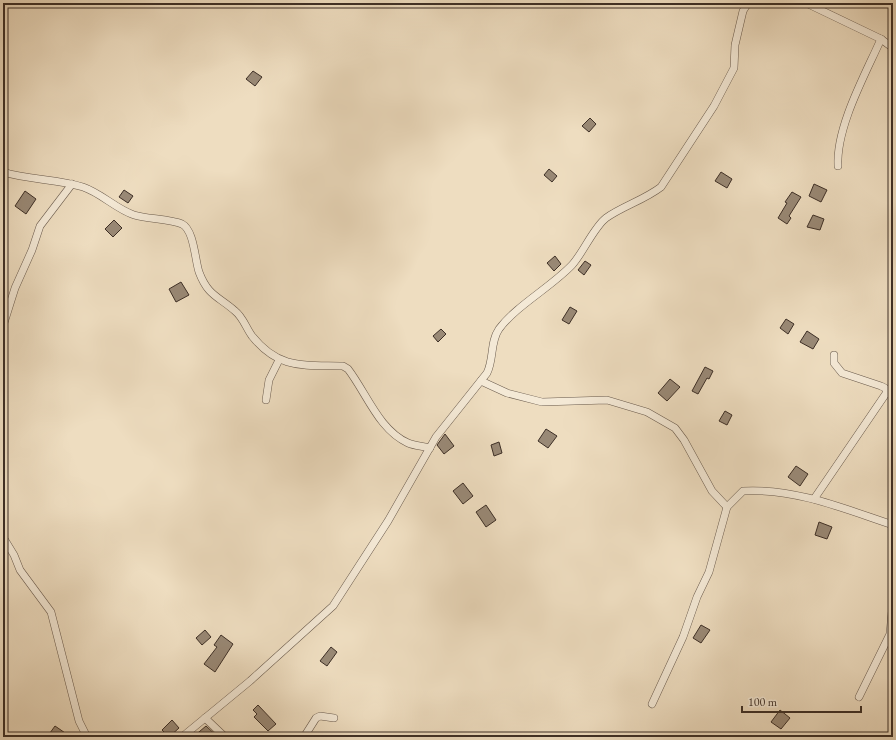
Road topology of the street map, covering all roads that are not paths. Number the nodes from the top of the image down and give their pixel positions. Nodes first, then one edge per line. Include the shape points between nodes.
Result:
1 (748, 3) edge
2 (806, 3) edge
3 (881, 39) junction
4 (893, 48) edge
5 (838, 166) dead end
6 (3, 172) edge
7 (72, 184) junction
8 (3, 326) edge
9 (834, 355) dead end
10 (279, 360) junction
11 (481, 382) junction
12 (266, 400) dead end
13 (430, 448) junction
14 (814, 499) junction
15 (727, 508) junction
16 (893, 525) edge
17 (3, 537) edge
18 (893, 600) edge
19 (859, 697) dead end
20 (652, 704) dead end
21 (205, 718) junction
22 (334, 718) dead end
23 (87, 737) edge
24 (182, 737) edge
25 (224, 737) edge
26 (304, 737) edge

1 - 11 street via 743,11 735,45 734,68 714,106 671,173 661,187 650,196 605,219 572,264 498,330 493,343 490,367
2 - 3 street
3 - 4 street
3 - 5 street via 842,131 837,152
6 - 7 street
7 - 8 street via 40,226
7 - 10 street via 85,188 133,215 182,224 188,230 199,272 210,293 236,311 252,336
9 - 14 street via 834,363 842,373 881,386 886,392
10 - 12 street via 269,380
10 - 13 street via 292,364 343,366 348,369 379,417 394,434 409,444
11 - 13 street
11 - 15 street via 507,393 542,402 607,400 647,412 675,428 712,491
13 - 21 street via 388,522 333,606
14 - 15 street via 761,490 743,491
14 - 16 street
15 - 20 street via 709,572
17 - 23 street via 20,570 51,612 79,721
18 - 19 street via 890,634
21 - 24 street
21 - 25 street
22 - 26 street via 316,718

